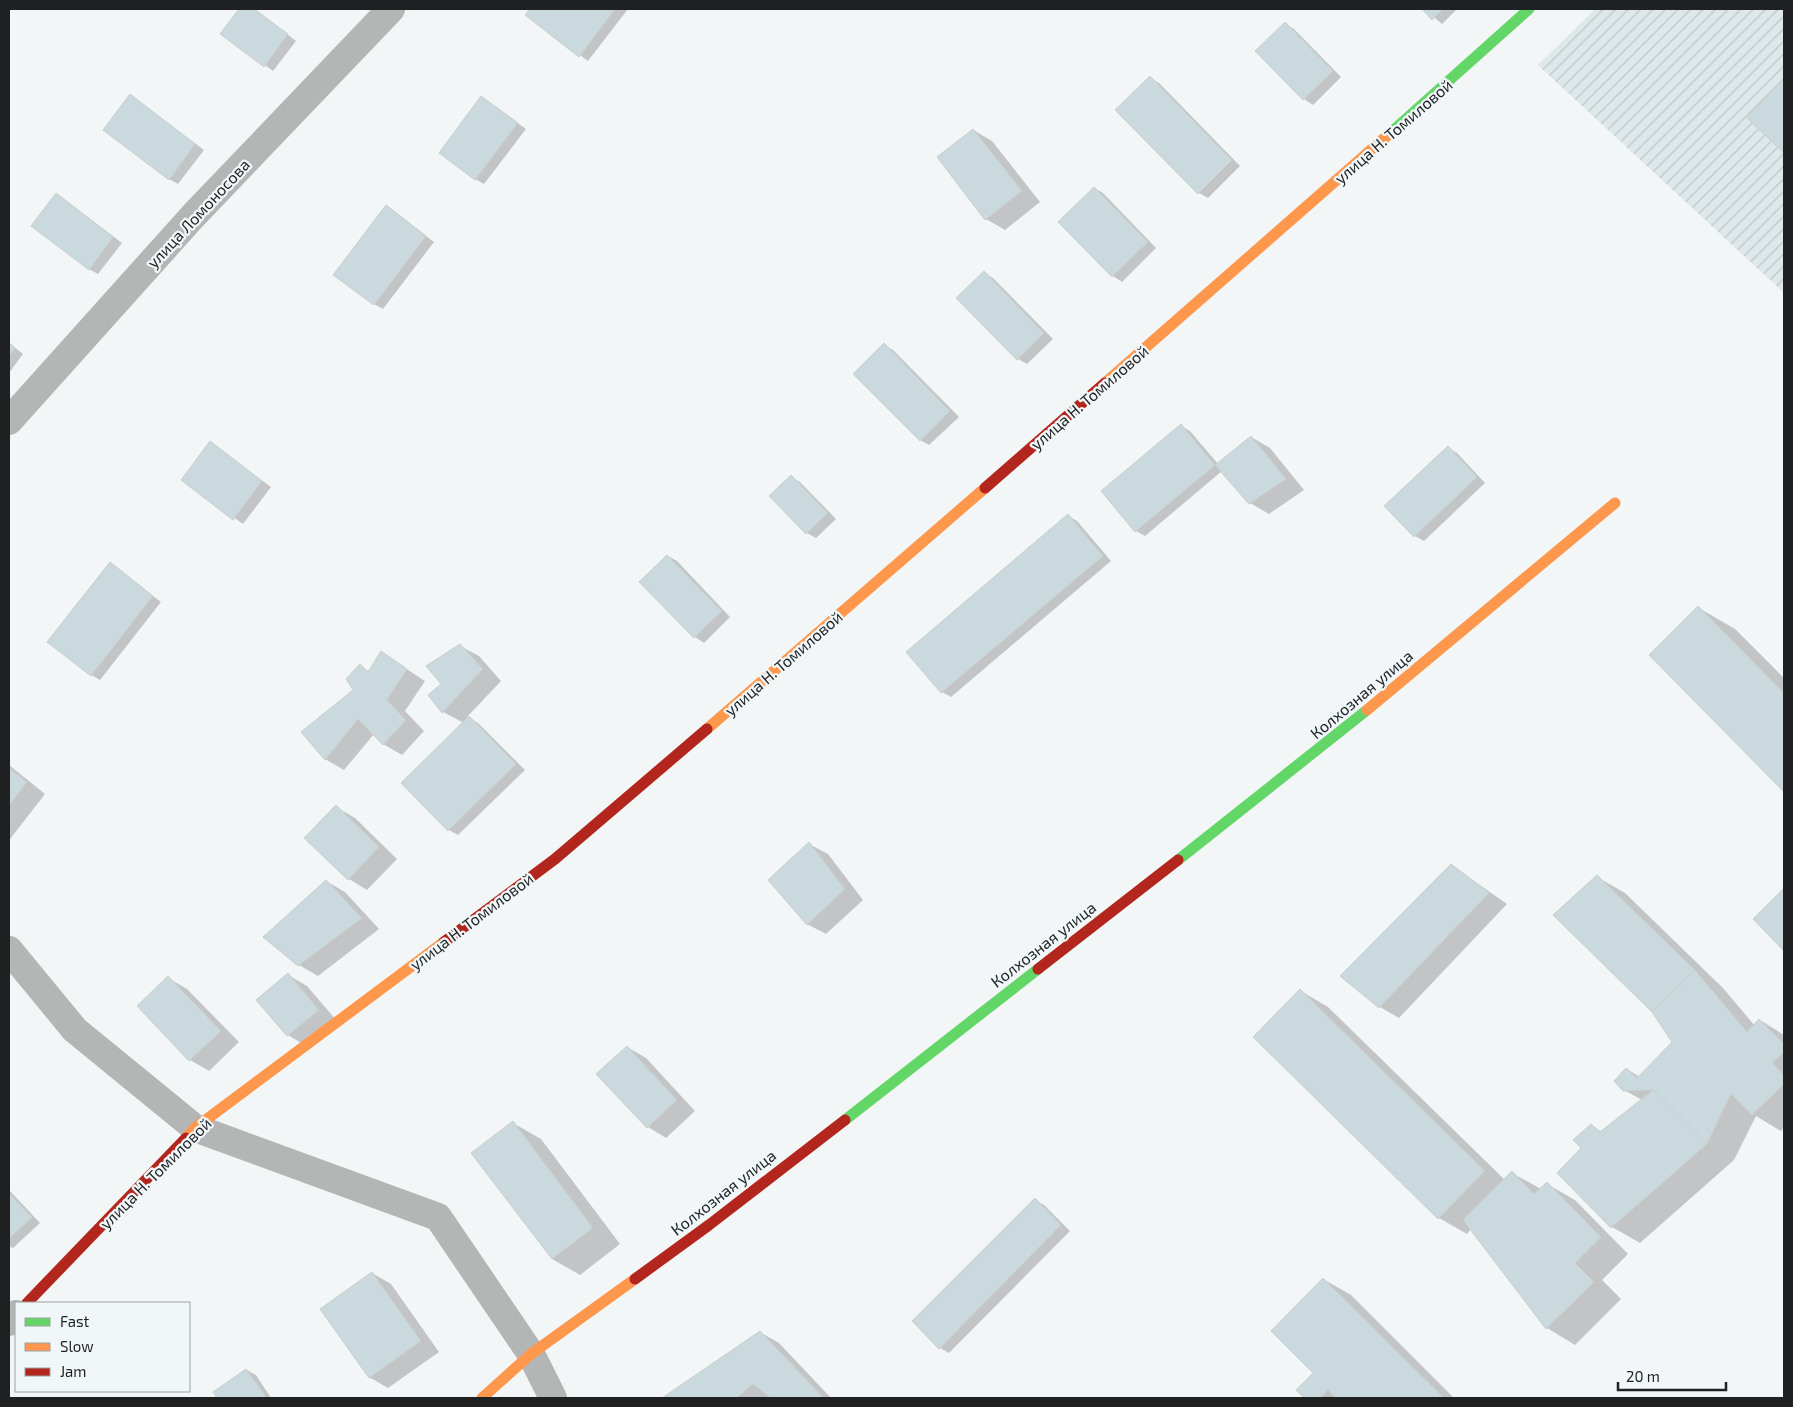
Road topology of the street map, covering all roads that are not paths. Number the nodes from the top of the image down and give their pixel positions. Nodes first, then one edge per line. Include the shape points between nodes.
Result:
1 (390, 9) edge
2 (1529, 9) edge
3 (9, 421) edge
4 (1615, 503) dead end
5 (9, 950) edge
6 (195, 1128) junction
7 (28, 1302) edge
8 (530, 1354) junction
9 (482, 1398) edge
10 (553, 1398) edge

1 - 3 street, улица Ломоносова via 193,216
2 - 6 street, улица Н. Томиловой via 919,546 554,859
4 - 8 street, Колхозная улица via 1313,755 709,1225
5 - 6 street via 75,1030
6 - 7 street, улица Н. Томиловой
6 - 8 street via 438,1218
8 - 9 street, Колхозная улица
8 - 10 street

